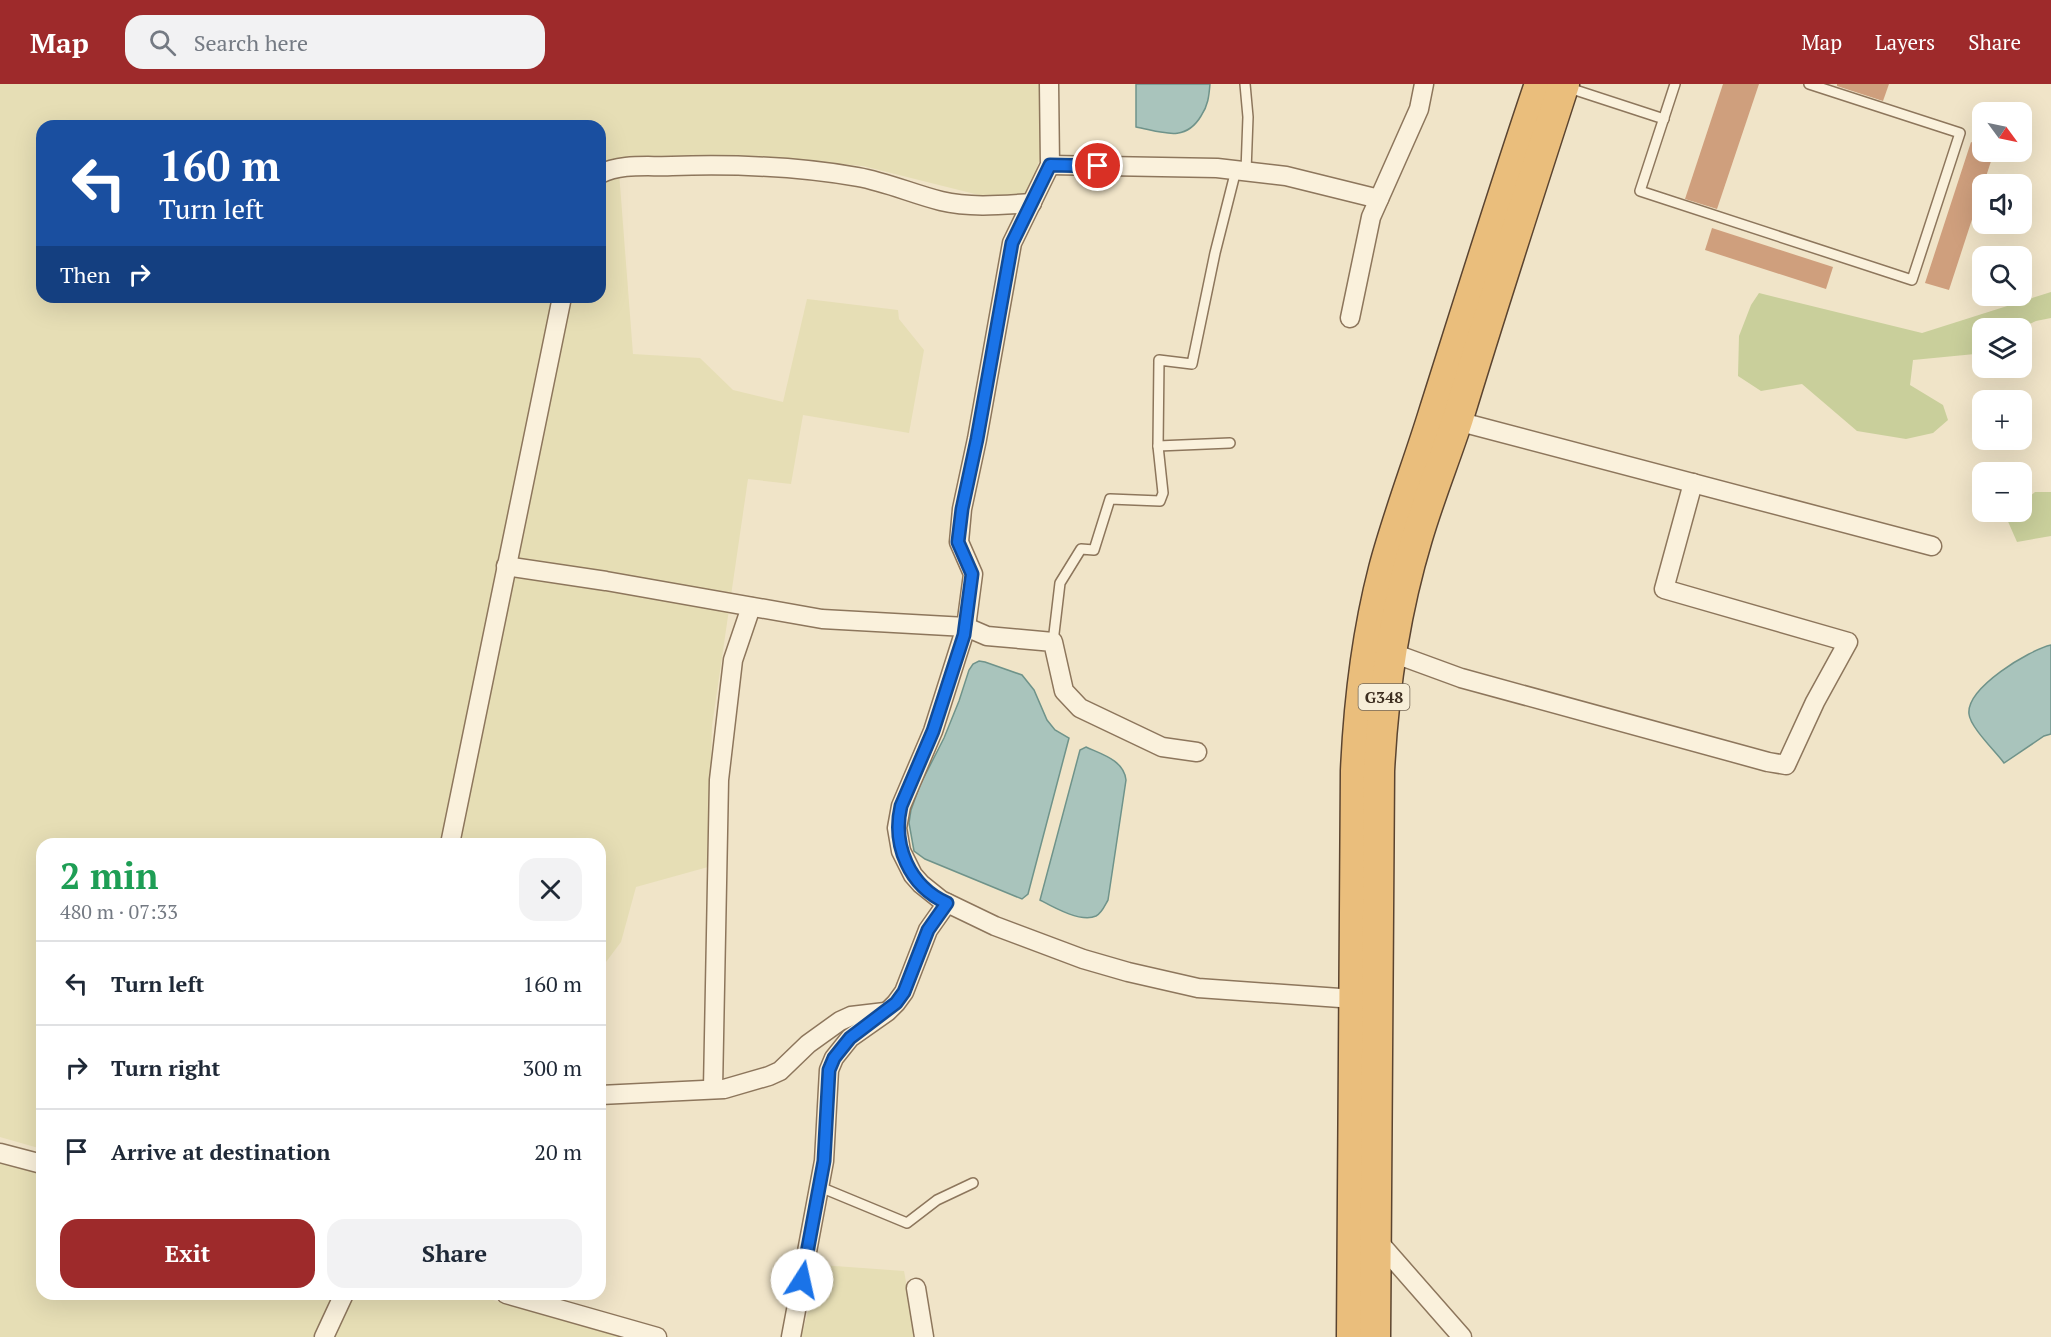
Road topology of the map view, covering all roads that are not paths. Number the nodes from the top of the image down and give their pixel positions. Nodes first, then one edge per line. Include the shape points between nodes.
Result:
1 (1049, 84) edge
2 (1245, 84) edge
3 (1424, 84) edge
4 (1675, 84) edge
5 (1809, 84) edge
6 (1556, 85) edge
7 (1664, 119) junction
8 (1050, 165) junction
9 (1241, 171) junction
10 (606, 172) edge
11 (1379, 199) junction
12 (1032, 203) junction
13 (561, 303) edge
14 (1350, 318) dead end
15 (1456, 421) junction
16 (1230, 442) dead end
17 (1158, 446) junction
18 (1692, 483) junction
19 (1932, 546) dead end
20 (506, 566) junction
21 (751, 607) junction
22 (966, 627) junction
23 (1053, 642) junction
24 (1390, 652) junction
25 (1197, 752) dead end
26 (451, 838) edge
27 (947, 903) junction
28 (1354, 999) junction
29 (887, 1012) junction
30 (713, 1089) junction
31 (606, 1095) edge
32 (0, 1153) edge
33 (36, 1162) edge
34 (974, 1183) dead end
35 (820, 1186) junction
36 (1376, 1239) junction
37 (916, 1288) dead end
38 (341, 1300) edge
39 (527, 1300) edge
40 (324, 1337) edge
41 (657, 1337) edge
42 (791, 1337) edge
43 (924, 1337) edge
44 (1352, 1337) edge
45 (1375, 1337) edge
46 (1462, 1337) edge

1 - 8 street
2 - 9 lane via 1248,117
3 - 11 street via 1419,109
4 - 7 lane
5 - 7 lane via 1960,133 1912,280 1640,191
6 - 7 lane
6 - 15 highway, G348
6 - 28 highway, G348 via 1395,530 1375,608 1358,730
8 - 9 street
8 - 12 street
9 - 11 street via 1286,176
9 - 17 lane via 1215,253 1191,364 1159,360
10 - 12 street via 619,168 717,164 777,167 861,177 943,201
11 - 14 street via 1371,217
12 - 22 street via 1012,243 962,509 958,542 972,574
13 - 20 street
15 - 18 street
15 - 24 highway, G348 via 1417,537
16 - 17 lane
17 - 23 lane via 1163,493 1160,501 1110,499 1094,550 1081,549 1060,583
18 - 19 street
18 - 24 street via 1664,589 1848,642 1786,765 1461,678
20 - 21 street
20 - 26 street
21 - 22 street via 822,619
21 - 30 street via 733,660 718,780
22 - 23 street via 987,636
22 - 27 street via 933,731 898,817 898,839 906,864 930,893
23 - 25 street via 1064,691 1080,708 1162,747
24 - 36 highway, G348 via 1379,771
27 - 28 street via 1038,943 1140,975 1198,988
27 - 29 street via 928,930 904,992
28 - 44 highway, G348
29 - 30 street via 840,1021 780,1071
29 - 35 street via 850,1038 829,1070
30 - 31 street
32 - 33 street
34 - 35 lane via 937,1200 907,1223
35 - 42 street
36 - 45 highway, G348
36 - 46 street
37 - 43 street
38 - 40 street
39 - 41 street

